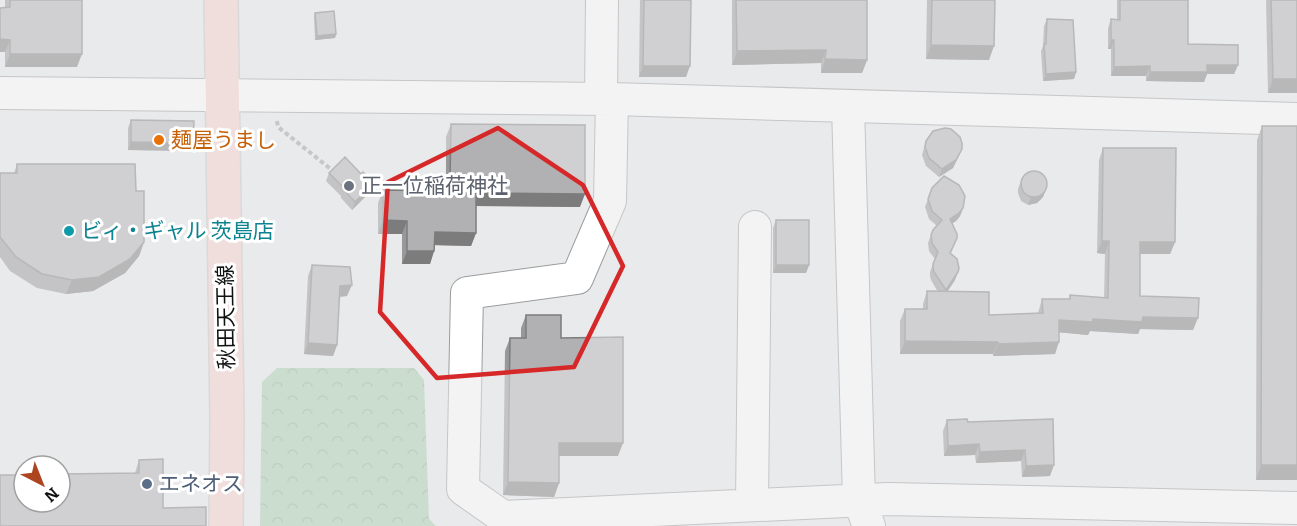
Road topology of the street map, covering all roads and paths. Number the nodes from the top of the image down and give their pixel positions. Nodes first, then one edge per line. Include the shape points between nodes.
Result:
1 (221, 0) edge
2 (602, 0) edge
3 (0, 93) edge
4 (222, 95) junction
5 (273, 96) junction
6 (606, 99) junction
7 (848, 106) junction
8 (1297, 119) edge
9 (332, 170) edge
10 (755, 227) dead end
11 (752, 505) junction
12 (1297, 508) edge
13 (864, 513) edge
14 (226, 526) edge

1 - 4 main road, 秋田天王線
2 - 6 street
3 - 4 street
4 - 5 street
4 - 14 main road, 秋田天王線
5 - 6 street
5 - 9 path via 278,127
6 - 7 street
6 - 11 street via 610,201 577,278 467,293 463,489 503,517
7 - 8 street
7 - 13 street
10 - 11 street
11 - 13 street
12 - 13 street via 888,499

